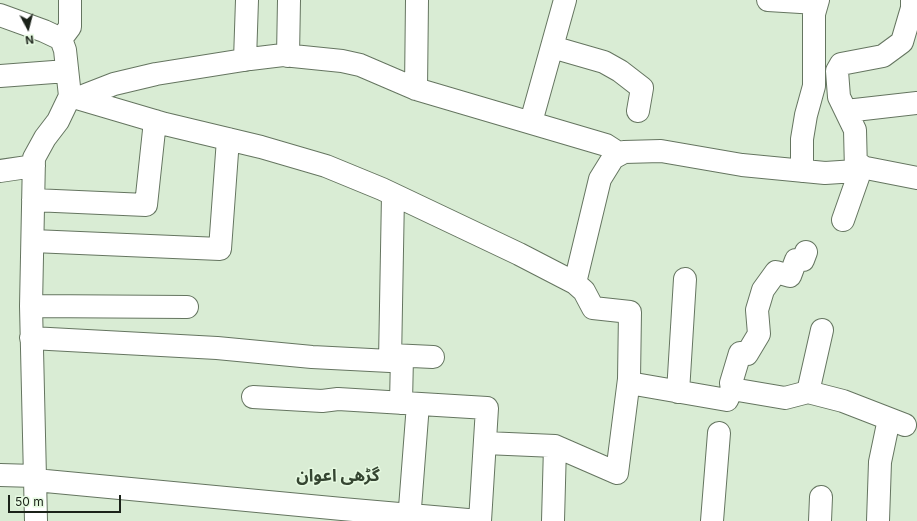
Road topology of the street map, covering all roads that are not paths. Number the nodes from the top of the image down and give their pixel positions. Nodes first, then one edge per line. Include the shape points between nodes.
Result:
1 (70, 0) edge
2 (247, 0) edge
3 (289, 0) edge
4 (417, 0) edge
5 (565, 0) edge
6 (768, 0) edge
7 (912, 0) edge
8 (818, 1) edge
9 (0, 15) edge
10 (61, 40) junction
11 (552, 48) junction
12 (288, 56) junction
13 (245, 60) junction
14 (67, 71) junction
15 (0, 76) edge
16 (416, 89) junction
17 (74, 97) junction
18 (917, 103) edge
19 (638, 111) dead end
20 (846, 111) junction
21 (155, 121) junction
22 (531, 122) junction
23 (228, 139) junction
24 (620, 154) junction
25 (34, 166) junction
26 (859, 166) junction
27 (0, 171) edge
28 (802, 171) junction
29 (917, 178) edge
30 (393, 194) junction
31 (33, 200) junction
32 (843, 220) dead end
33 (33, 240) junction
34 (806, 252) dead end
35 (685, 279) dead end
36 (574, 283) junction
37 (31, 306) junction
38 (186, 307) dead end
39 (822, 330) dead end
40 (31, 338) junction
41 (396, 355) junction
42 (433, 356) dead end
43 (629, 383) junction
44 (732, 389) junction
45 (678, 392) junction
46 (808, 392) junction
47 (252, 397) dead end
48 (409, 404) junction
49 (719, 433) dead end
50 (485, 443) junction
51 (555, 446) junction
52 (0, 475) edge
53 (35, 478) junction
54 (821, 497) dead end
55 (341, 515) edge
56 (409, 518) edge
57 (36, 521) edge
58 (479, 521) edge
59 (553, 521) edge
60 (712, 521) edge
61 (820, 521) edge
62 (878, 521) edge

1 - 10 street via 70,27
2 - 13 street
3 - 12 street
4 - 16 street
5 - 11 street
6 - 8 street
7 - 20 street via 902,42 883,56 841,64 837,71 839,97
8 - 28 street via 814,14 814,86 802,140
9 - 10 street
10 - 14 street via 65,50
11 - 19 street via 604,62 620,71 642,88
11 - 22 street
12 - 13 street
12 - 16 street via 360,65
13 - 17 street via 156,74
14 - 15 street
14 - 17 street
16 - 22 street
17 - 21 street
17 - 25 street via 45,138 34,158
18 - 20 street
20 - 26 street via 855,130
21 - 23 street
21 - 31 street via 146,205
22 - 24 street via 606,144
23 - 30 street via 326,166
23 - 33 street via 220,249
24 - 28 street via 661,151 742,165
24 - 36 street via 613,158 600,179
25 - 27 street
25 - 31 street
26 - 28 street via 856,171
26 - 29 street
26 - 32 street
30 - 36 street
30 - 41 street
31 - 33 street
33 - 37 street
34 - 44 street via 803,260 796,260 790,276 776,272 763,290 758,310 758,334 747,354 740,353 731,383
35 - 45 street
36 - 43 street via 584,291 593,308 630,312
37 - 38 street
37 - 40 street
39 - 46 street
40 - 41 street via 390,361
40 - 53 street
41 - 42 street
41 - 48 street
43 - 45 street
43 - 51 street via 617,473
44 - 45 street via 727,400
44 - 46 street via 785,398
46 - 62 street via 843,401 897,422 880,462
47 - 48 street
48 - 50 street via 487,408
48 - 56 street
49 - 60 street
50 - 51 street
50 - 58 street
51 - 59 street
52 - 53 street
53 - 55 street
53 - 57 street
54 - 61 street
55 - 56 street
56 - 58 street

